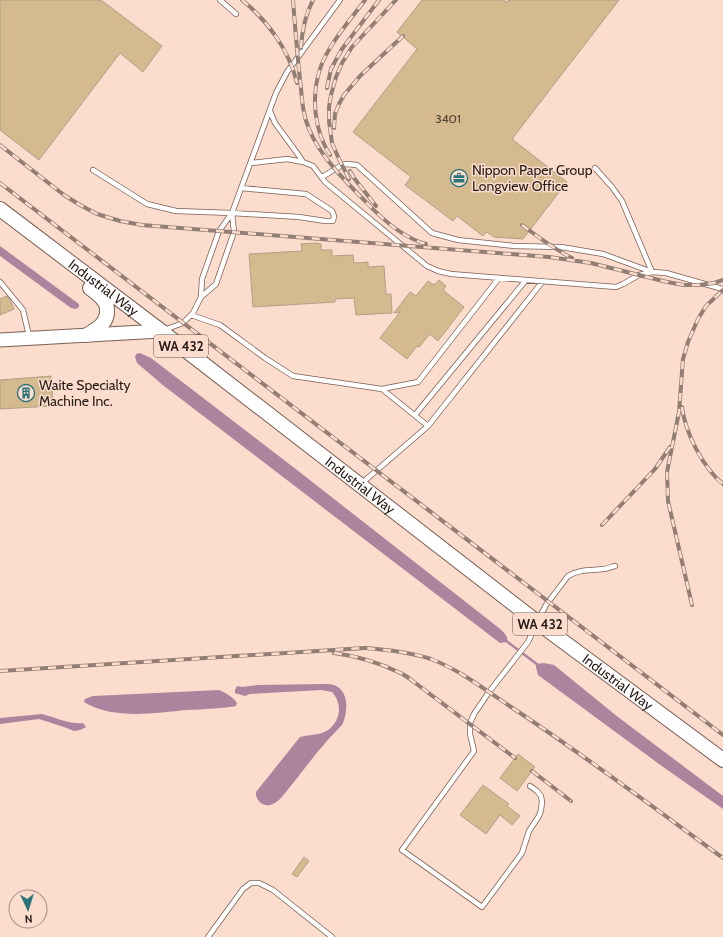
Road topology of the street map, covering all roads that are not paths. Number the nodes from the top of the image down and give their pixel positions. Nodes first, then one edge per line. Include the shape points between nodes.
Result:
1 (220, 0) edge
2 (340, 0) edge
3 (236, 14) dead end
4 (270, 111) junction
5 (303, 162) junction
6 (251, 163) junction
7 (596, 168) dead end
8 (93, 170) dead end
9 (322, 177) junction
10 (241, 188) junction
11 (0, 209) edge
12 (232, 213) junction
13 (82, 271) junction
14 (652, 272) junction
15 (499, 278) junction
16 (526, 280) junction
17 (543, 281) junction
18 (0, 282) edge
19 (723, 289) edge
20 (201, 297) junction
21 (191, 315) junction
22 (161, 331) junction
23 (87, 335) junction
24 (30, 338) junction
25 (0, 340) edge
26 (382, 389) junction
27 (414, 415) junction
28 (428, 426) junction
29 (360, 485) junction
30 (616, 566) dead end
31 (537, 622) junction
32 (723, 760) edge
33 (530, 786) dead end
34 (209, 937) edge
35 (332, 937) edge

1 - 3 lane
2 - 4 lane via 287,72
4 - 5 lane via 274,123
4 - 6 lane
5 - 6 lane via 287,159
5 - 9 lane via 313,166
6 - 10 lane
7 - 14 lane via 622,200
8 - 12 lane via 147,204 176,211
9 - 14 lane via 342,165 357,165 432,233 458,240 514,246 561,247 603,254
9 - 15 lane via 427,266 451,274
10 - 12 lane
10 - 12 lane via 306,194 332,211 333,221
11 - 13 main road, Industrial Way / WA 432
12 - 20 lane via 219,231 202,279
12 - 20 lane via 234,232 216,284
13 - 22 main road, Industrial Way / WA 432
13 - 23 main road via 84,282 107,306 106,320
14 - 17 lane via 639,275 616,287
14 - 19 lane via 666,273
15 - 16 lane
15 - 26 lane via 418,382
16 - 17 lane
16 - 27 lane
17 - 28 lane
18 - 24 lane via 23,310
20 - 21 lane
21 - 22 lane via 183,323
21 - 26 lane via 220,326 293,376
22 - 23 main road
22 - 29 main road, Industrial Way / WA 432
23 - 24 main road
24 - 25 main road
26 - 27 lane
27 - 28 lane
28 - 29 lane
29 - 31 main road, Industrial Way / WA 432
30 - 31 lane via 576,572 568,576
31 - 32 main road, Industrial Way / WA 432
31 - 33 lane via 528,642 474,714 470,723 470,734 474,751 402,850 482,908 522,853 529,831 541,810 541,796
34 - 35 lane via 243,889 251,883 259,883 273,890

